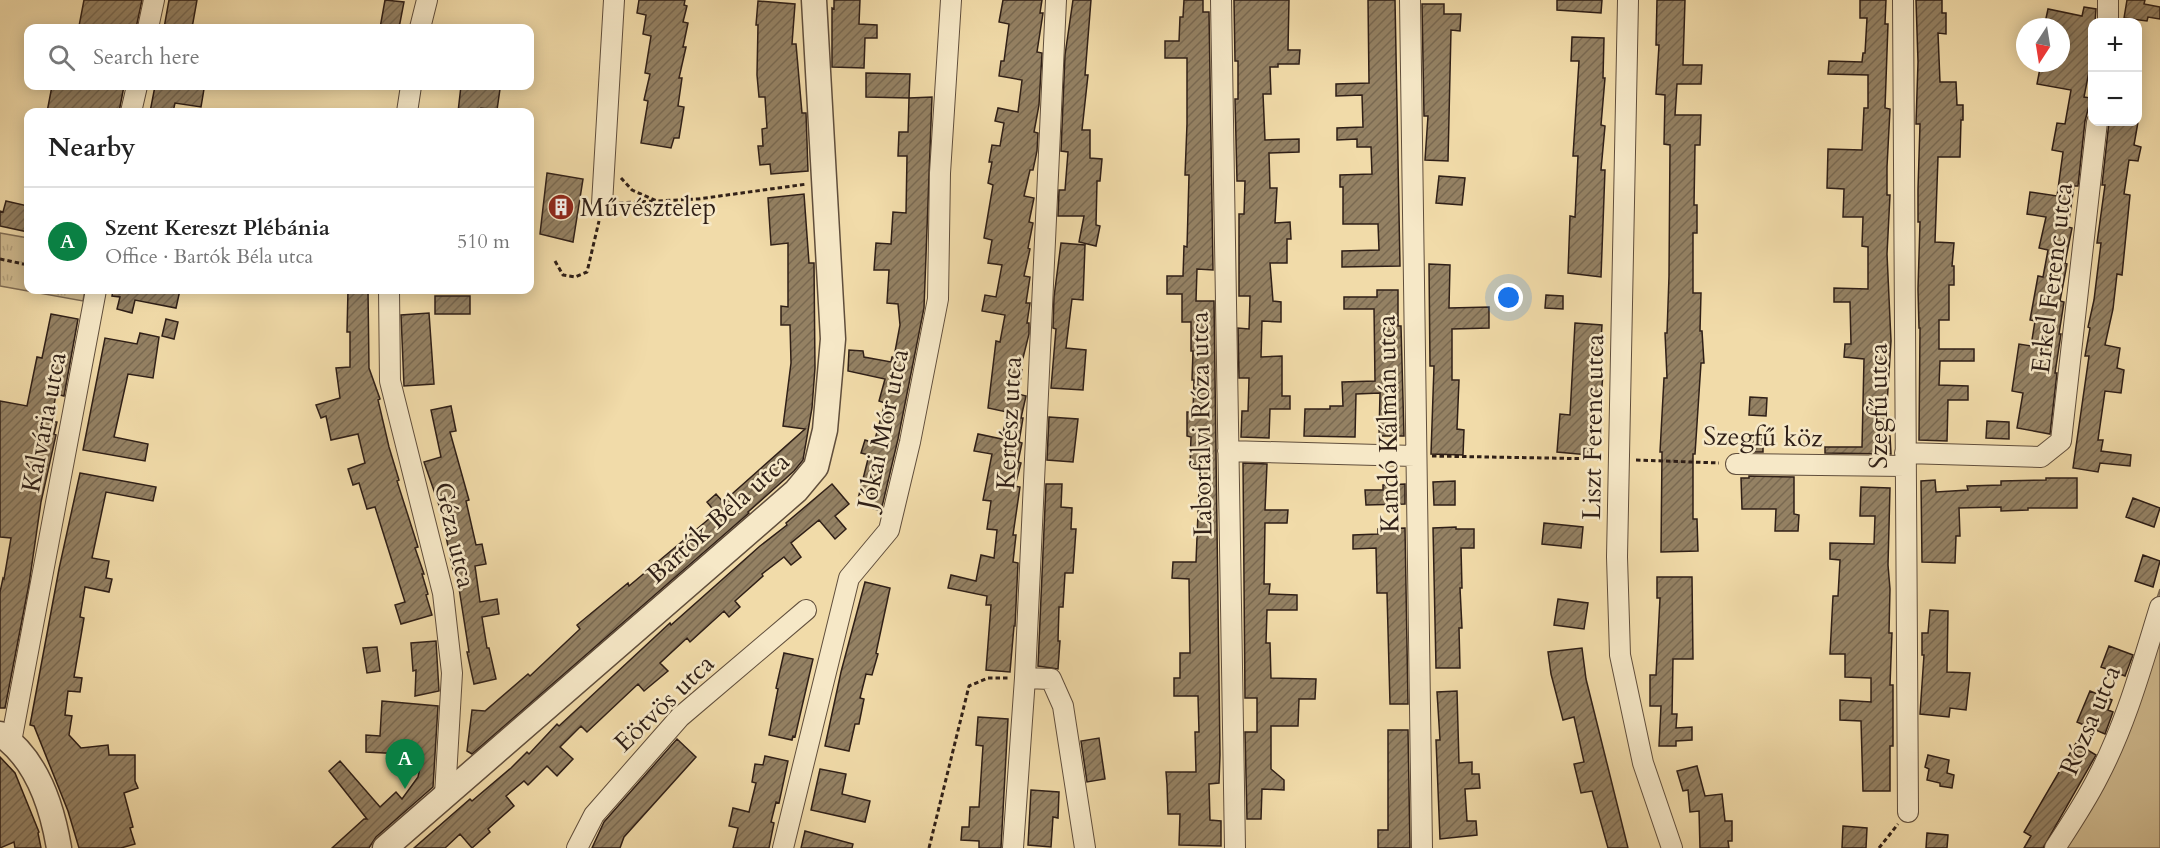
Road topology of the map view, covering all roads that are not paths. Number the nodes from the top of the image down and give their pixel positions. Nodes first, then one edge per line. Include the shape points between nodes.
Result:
1 (154, 0) edge
2 (427, 0) edge
3 (614, 0) edge
4 (814, 0) edge
5 (951, 0) edge
6 (1056, 0) edge
7 (1221, 0) edge
8 (1410, 0) edge
9 (1628, 0) edge
10 (1904, 0) edge
11 (2108, 0) edge
12 (2108, 18) edge
13 (149, 24) edge
14 (421, 24) edge
15 (135, 90) edge
16 (410, 90) edge
17 (132, 108) edge
18 (408, 108) edge
19 (2097, 126) edge
20 (602, 204) road end
21 (95, 294) edge
22 (389, 294) edge
23 (2061, 441) joint
24 (1228, 451) junction
25 (1415, 456) junction
26 (1905, 460) junction
27 (1736, 464) road end
28 (2160, 608) edge
29 (806, 610) dead end
30 (1025, 678) junction
31 (6, 738) edge
32 (446, 795) junction
33 (1908, 812) road end
34 (59, 848) edge
35 (385, 848) edge
36 (577, 848) edge
37 (783, 848) edge
38 (1013, 848) edge
39 (1085, 848) edge
40 (1235, 848) edge
41 (1422, 848) edge
42 (1672, 848) edge
43 (2055, 848) edge

1 - 13 street
2 - 14 street
3 - 20 street
4 - 32 street, Bartók Béla utca via 833,339 825,430 816,467 796,491
5 - 37 street, Jókai Mór utca via 940,173 938,299 910,442 889,530 849,578
6 - 30 street, Kertész utca
7 - 24 street, Laborfalvi Róza utca
8 - 25 street, Kandó Kálmán utca
9 - 42 street, Liszt Ferenc utca via 1617,557 1620,655 1643,763
10 - 26 street, Szegfű utca
11 - 12 street
15 - 17 street
16 - 18 street
19 - 23 street, Erkel Ferenc utca
21 - 31 street, Kálvária utca
22 - 32 street, Géza utca via 390,381 443,593 452,673
23 - 26 street, Szegfű köz via 2041,457
24 - 25 street
24 - 40 street, Laborfalvi Róza utca
25 - 41 street, Kandó Kálmán utca
26 - 27 street, Szegfű köz
26 - 33 street, Szegfű utca
28 - 43 street, Rózsa utca via 2116,738 2098,777
29 - 36 street, Eötvös utca via 680,717 594,815
30 - 38 street, Kertész utca
30 - 39 street via 1051,679 1064,706
31 - 34 street via 31,765 46,798
32 - 35 street, Bartók Béla utca

